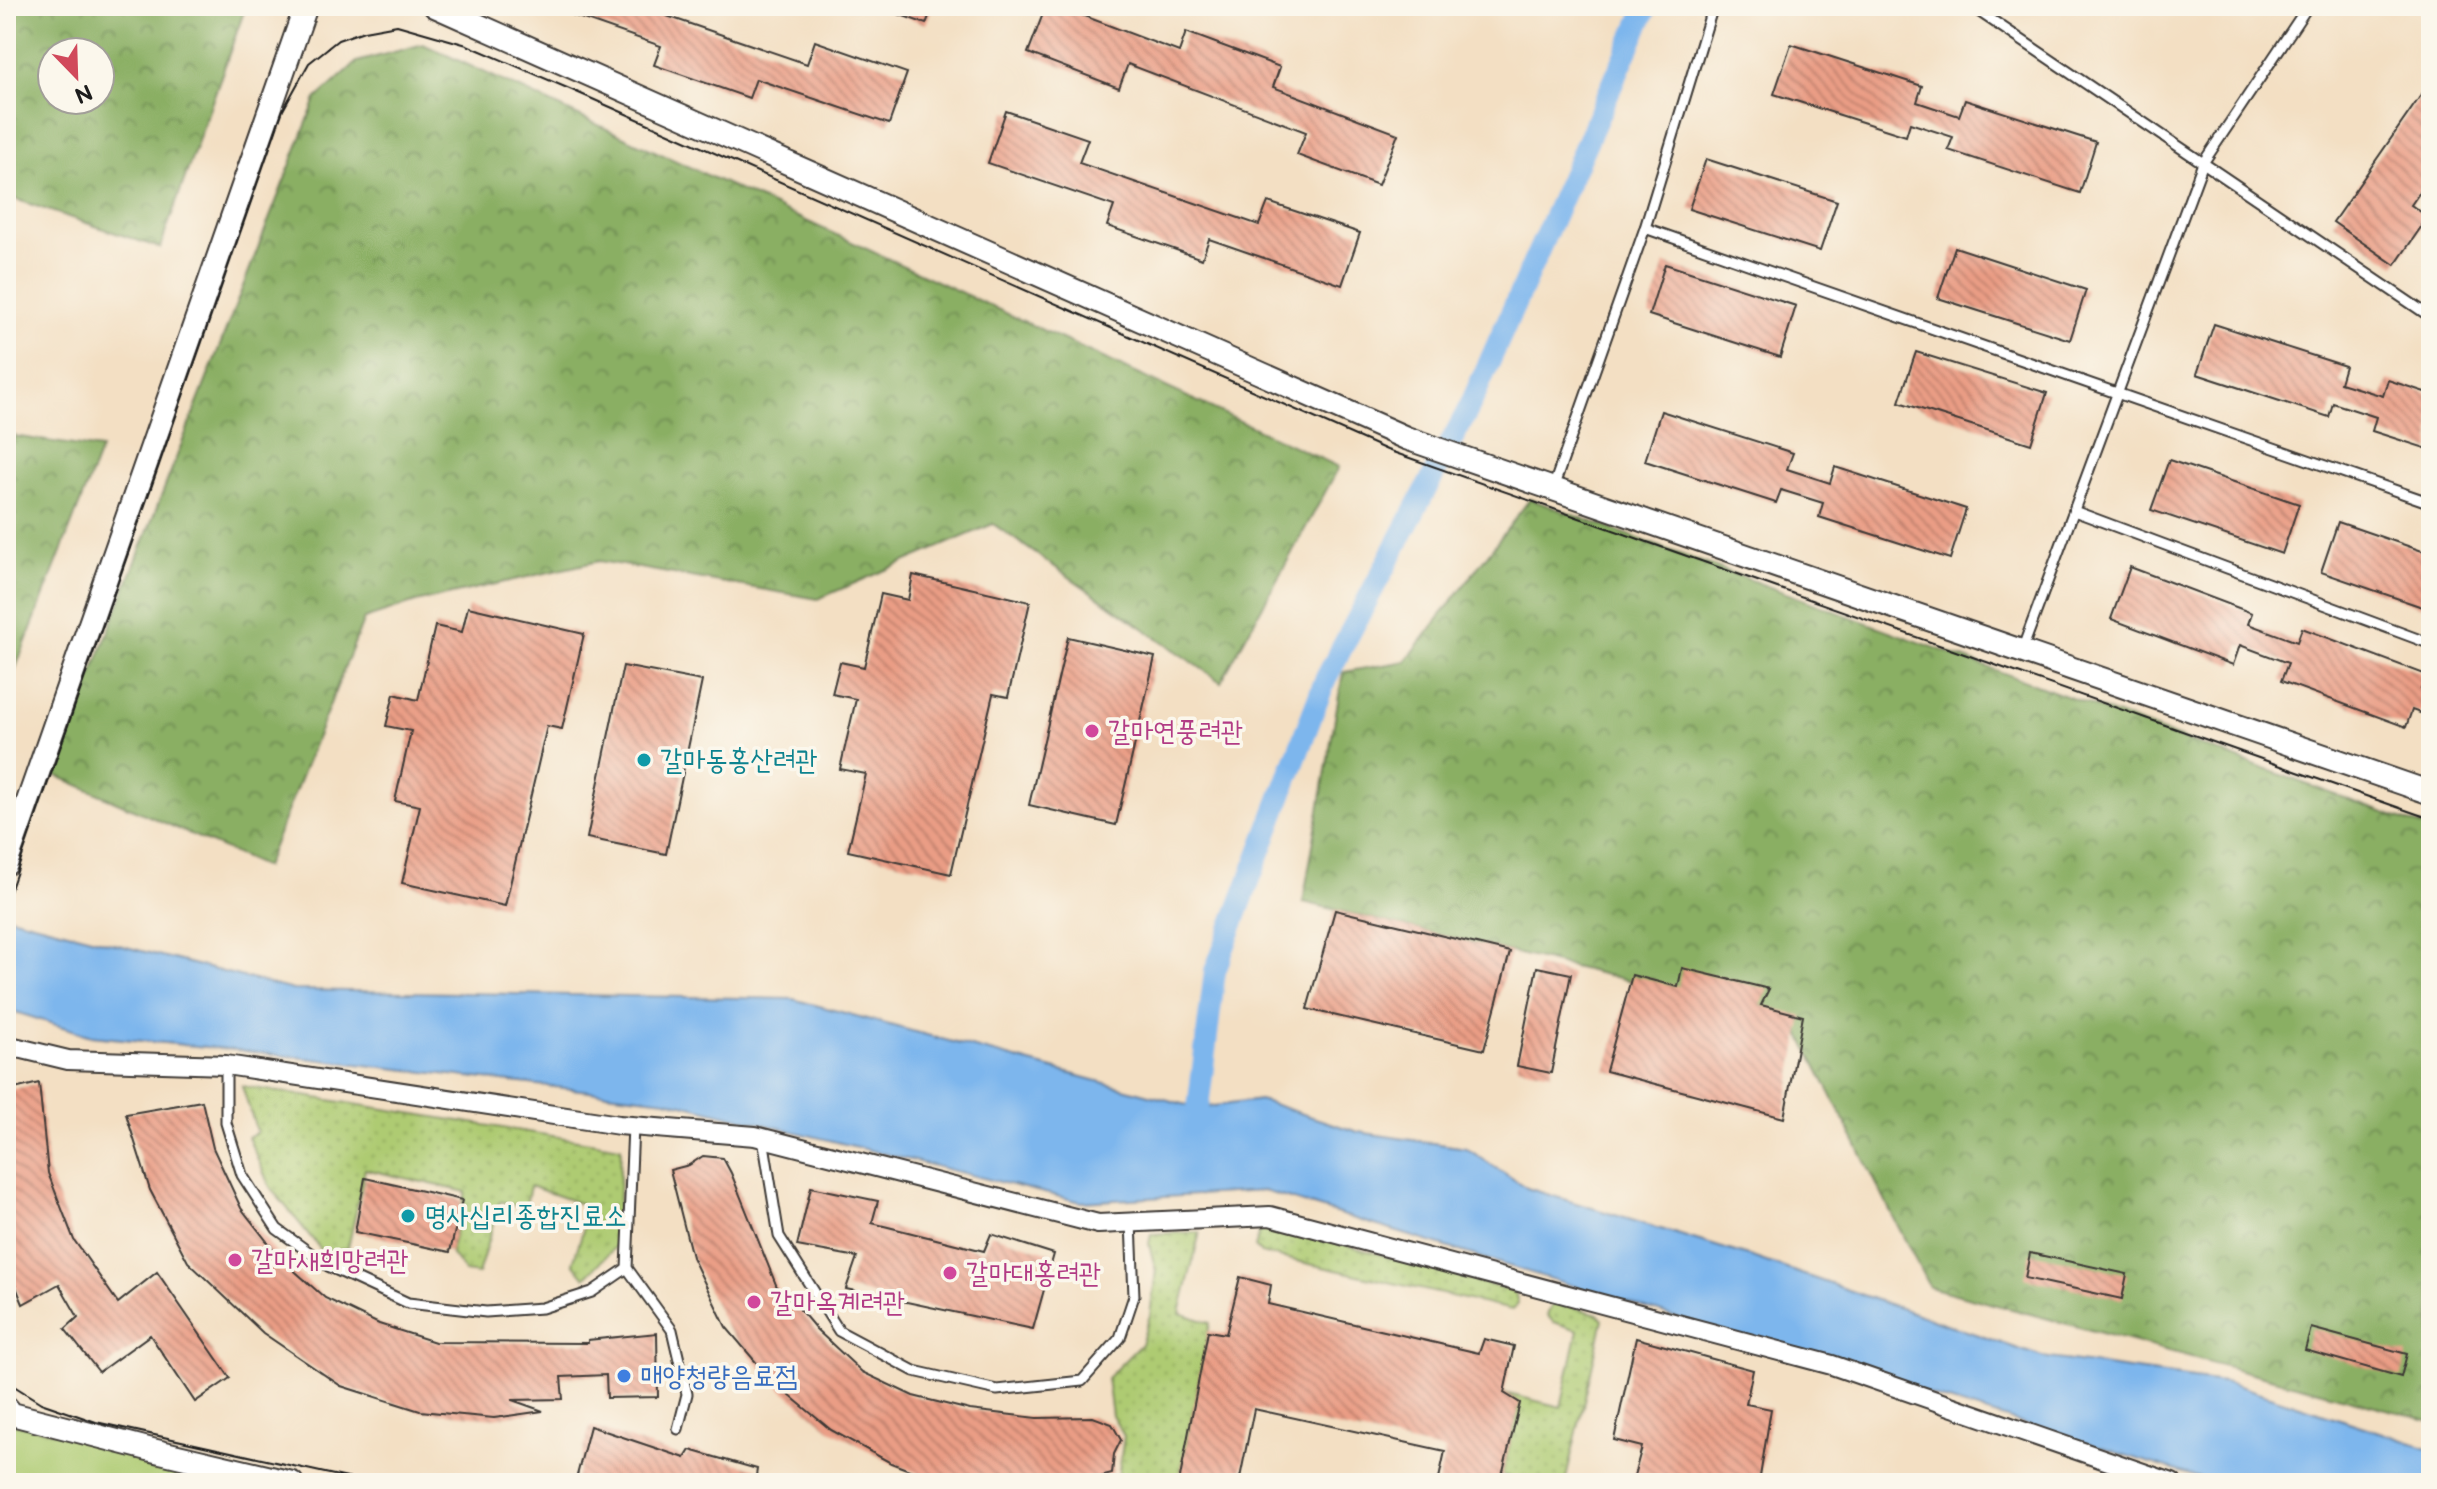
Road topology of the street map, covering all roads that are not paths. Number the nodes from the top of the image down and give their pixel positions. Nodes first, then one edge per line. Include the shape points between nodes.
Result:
1 (306, 6) edge
2 (435, 6) edge
3 (1713, 6) edge
4 (1971, 6) edge
5 (2308, 6) edge
6 (2203, 163) junction
7 (1645, 228) junction
8 (2431, 317) edge
9 (2117, 394) junction
10 (1553, 488) junction
11 (2431, 503) edge
12 (2074, 511) junction
13 (2431, 644) edge
14 (2022, 651) junction
15 (2431, 793) edge
16 (6, 864) edge
17 (6, 1045) edge
18 (226, 1065) junction
19 (633, 1126) junction
20 (763, 1138) junction
21 (1131, 1222) junction
22 (627, 1268) junction
23 (6, 1407) edge
24 (678, 1429) dead end
25 (292, 1483) edge
26 (2172, 1483) edge

1 - 16 street
2 - 10 street via 1406,438
3 - 7 lane
4 - 6 lane
5 - 6 lane
6 - 8 lane
6 - 9 lane
7 - 9 lane
7 - 10 lane
9 - 11 lane
9 - 12 lane
10 - 14 street
12 - 13 lane
12 - 14 lane
14 - 15 street
17 - 18 street via 68,1060
18 - 19 street
18 - 22 lane via 226,1123 242,1175 277,1229 328,1266 408,1303 486,1312 542,1308 592,1292
19 - 20 street
19 - 22 lane
20 - 21 street via 1098,1224
20 - 21 lane via 779,1236 839,1331 914,1371 997,1390 1082,1381 1120,1338 1134,1296
21 - 26 street via 1270,1216 1832,1365
22 - 24 lane via 672,1330 687,1394
23 - 25 street via 12,1414

